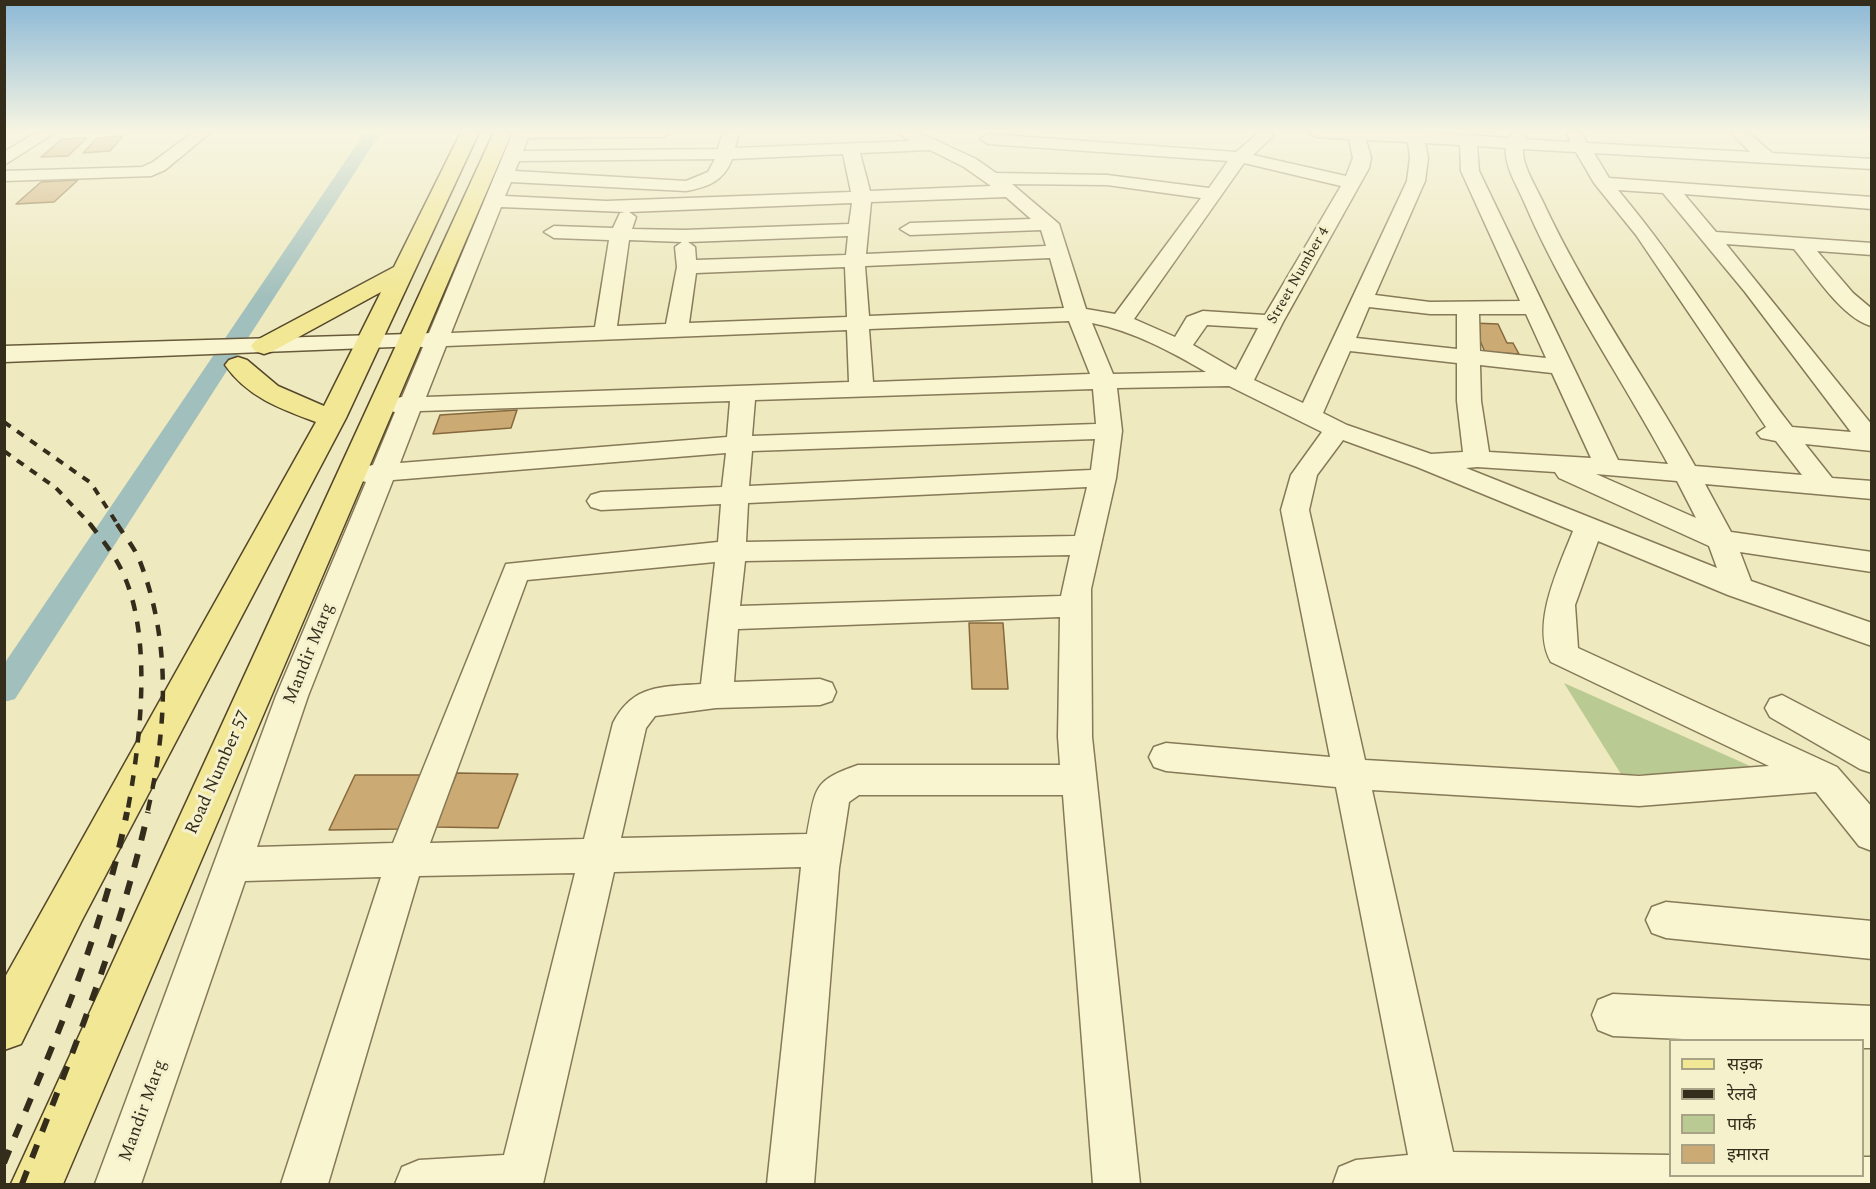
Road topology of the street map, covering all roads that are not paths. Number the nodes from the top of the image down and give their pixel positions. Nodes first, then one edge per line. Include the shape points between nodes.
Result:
1 (443, 187) edge
2 (494, 187) edge
3 (494, 187) edge
4 (587, 187) edge
5 (860, 187) edge
6 (926, 187) edge
7 (1001, 187) edge
8 (1159, 187) edge
9 (1219, 187) edge
10 (1349, 187) edge
11 (1413, 187) edge
12 (1478, 187) edge
13 (1528, 187) edge
14 (1607, 187) edge
15 (1662, 187) edge
16 (1669, 188) junction
17 (1214, 194) junction
18 (862, 198) junction
19 (1837, 201) junction
20 (1872, 203) edge
21 (631, 206) junction
22 (910, 229) dead end
23 (856, 230) junction
24 (554, 232) dead end
25 (620, 234) junction
26 (1866, 235) edge
27 (684, 236) junction
28 (1709, 237) junction
29 (1053, 238) junction
30 (1798, 242) junction
31 (855, 261) junction
32 (687, 267) junction
33 (403, 271) junction
34 (1362, 300) junction
35 (1534, 307) junction
36 (1468, 308) junction
37 (1077, 314) junction
38 (1871, 319) edge
39 (1121, 322) junction
40 (1272, 322) junction
41 (858, 324) junction
42 (676, 332) junction
43 (605, 334) junction
44 (1340, 343) junction
45 (264, 346) junction
46 (417, 347) junction
47 (1180, 347) junction
48 (363, 352) junction
49 (4, 354) edge
50 (1470, 357) junction
51 (94, 362) junction
52 (235, 365) junction
53 (1560, 367) junction
54 (4, 377) edge
55 (1104, 381) junction
56 (1237, 381) junction
57 (861, 389) junction
58 (743, 393) junction
59 (396, 405) junction
60 (332, 418) junction
61 (1323, 423) junction
62 (1109, 431) junction
63 (1770, 433) junction
64 (1871, 442) edge
65 (740, 444) junction
66 (1477, 459) junction
67 (1426, 461) junction
68 (1549, 463) junction
69 (1608, 467) junction
70 (369, 474) junction
71 (1687, 475) junction
72 (1103, 478) junction
73 (1824, 486) junction
74 (1872, 490) edge
75 (734, 495) junction
76 (601, 501) dead end
77 (1589, 527) junction
78 (1721, 540) junction
79 (1086, 544) junction
80 (731, 552) junction
81 (1872, 562) edge
82 (1739, 588) junction
83 (1076, 606) junction
84 (725, 618) junction
85 (1872, 635) edge
86 (820, 692) dead end
87 (716, 695) junction
88 (1782, 708) dead end
89 (1167, 757) dead end
90 (1872, 759) edge
91 (1351, 774) junction
92 (1825, 777) junction
93 (1079, 780) junction
94 (1872, 836) edge
95 (824, 850) junction
96 (598, 856) junction
97 (405, 860) junction
98 (232, 864) junction
99 (1666, 920) dead end
100 (1872, 940) edge
101 (1613, 1015) dead end
102 (4, 1027) edge
103 (1872, 1027) edge
104 (1438, 1180) edge
105 (521, 1181) edge
106 (1695, 1181) edge
107 (1872, 1181) edge
108 (1365, 1184) edge
109 (37, 1185) edge
110 (118, 1185) edge
111 (305, 1185) edge
112 (419, 1185) edge
113 (791, 1185) edge
114 (1117, 1185) edge
115 (1356, 1185) edge

1 - 33 main road
2 - 46 street
3 - 46 main road, Road Number 57
4 - 21 street
5 - 18 street
6 - 18 street
7 - 29 street
8 - 17 street
9 - 17 street
10 - 40 street, Street Number 4
11 - 34 street
12 - 35 street
13 - 71 street via 1603,337
14 - 63 street via 1649,241
15 - 16 street
16 - 19 street
16 - 28 street
17 - 39 street
18 - 21 street
18 - 23 street
19 - 20 street
19 - 26 street
21 - 25 street
22 - 29 street
23 - 27 street
23 - 31 street
24 - 25 street
25 - 27 street
25 - 43 street
26 - 30 street
27 - 32 street
28 - 30 street
28 - 64 street
29 - 31 street
29 - 37 street
30 - 38 street via 1845,298
31 - 32 street
31 - 41 street
32 - 42 street
33 - 45 main road
33 - 48 main road
34 - 36 street
34 - 44 street
35 - 36 street
35 - 53 street
36 - 50 street
37 - 39 street
37 - 41 street
37 - 55 street
39 - 47 street
40 - 47 street via 1203,318 1195,322
40 - 56 street, Street Number 4
41 - 42 street
41 - 57 street
42 - 43 street
43 - 46 street
44 - 50 street
44 - 61 street
45 - 48 main road
45 - 51 main road
46 - 48 main road
46 - 59 main road, Road Number 57
47 - 56 street
48 - 52 main road
48 - 60 main road
49 - 51 main road
50 - 53 street
50 - 66 street via 1469,401
51 - 52 main road
51 - 54 main road
52 - 60 main road via 262,390
53 - 69 street
55 - 56 street
55 - 57 street
55 - 62 street
56 - 61 street
57 - 58 street
58 - 59 street
58 - 65 street
59 - 70 main road, Road Number 57
60 - 102 main road
61 - 67 street
61 - 91 street via 1298,487 1295,510
62 - 65 street
62 - 72 street
63 - 64 street
63 - 73 street
65 - 70 street
65 - 75 street
66 - 67 street
66 - 68 street
67 - 77 street
68 - 69 street
68 - 78 street
69 - 71 street
70 - 98 street, Mandir Marg
70 - 109 main road, Road Number 57
71 - 73 street
71 - 78 street
72 - 75 street
72 - 79 street
73 - 74 street
75 - 76 street
75 - 80 street
77 - 82 street
77 - 92 street via 1560,605 1562,654
78 - 81 street
78 - 82 street
79 - 80 street
79 - 83 street
80 - 84 street
80 - 97 street via 516,571
82 - 85 street
83 - 84 street
83 - 93 street via 1075,737
84 - 87 street
86 - 87 street
87 - 96 street via 655,701 643,707 630,723
88 - 90 street
89 - 91 street
91 - 92 street via 1639,791
91 - 104 street
92 - 94 street
93 - 95 street via 858,780 841,786 832,798
93 - 114 street
95 - 96 street
95 - 113 street
96 - 97 street
96 - 105 street
97 - 98 street
97 - 111 street
98 - 110 street, Mandir Marg
99 - 100 street
101 - 103 street
104 - 106 street
104 - 108 street
105 - 112 street
106 - 107 street
108 - 115 street

